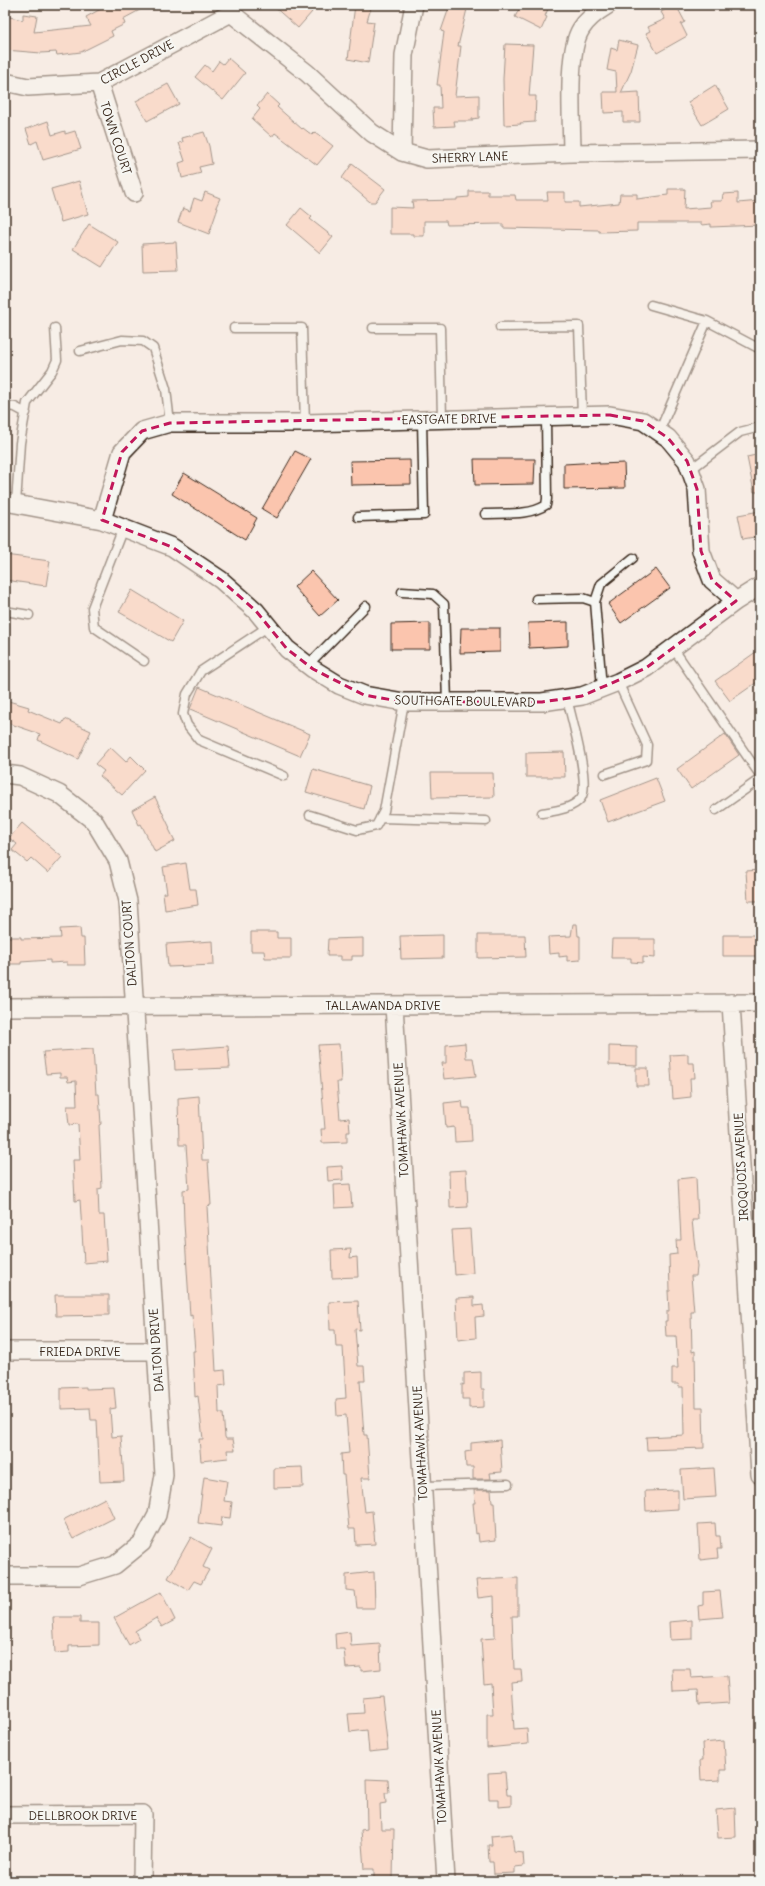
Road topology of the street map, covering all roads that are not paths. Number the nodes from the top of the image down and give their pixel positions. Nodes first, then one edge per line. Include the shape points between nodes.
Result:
1 (414, 5) edge
2 (608, 5) edge
3 (232, 9) edge
4 (5, 82) edge
5 (99, 83) junction
6 (760, 150) edge
7 (402, 152) junction
8 (572, 153) junction
9 (134, 192) dead end
10 (651, 305) dead end
11 (707, 321) junction
12 (500, 327) dead end
13 (55, 328) dead end
14 (234, 328) dead end
15 (373, 328) dead end
16 (760, 349) edge
17 (80, 351) dead end
18 (5, 406) edge
19 (26, 413) junction
20 (582, 416) junction
21 (546, 417) junction
22 (442, 419) junction
23 (422, 420) junction
24 (305, 422) junction
25 (170, 423) junction
26 (760, 427) edge
27 (659, 432) junction
28 (690, 470) junction
29 (11, 503) edge
30 (486, 514) dead end
31 (358, 517) dead end
32 (102, 520) junction
33 (123, 528) junction
34 (633, 558) dead end
35 (760, 586) edge
36 (402, 592) dead end
37 (536, 599) dead end
38 (736, 601) junction
39 (595, 602) junction
40 (366, 606) dead end
41 (5, 611) edge
42 (29, 615) dead end
43 (269, 626) junction
44 (673, 648) junction
45 (144, 661) dead end
46 (308, 665) junction
47 (618, 682) junction
48 (602, 688) junction
49 (567, 698) junction
50 (404, 702) junction
51 (447, 703) junction
52 (5, 774) edge
53 (605, 774) dead end
54 (760, 775) edge
55 (284, 776) dead end
56 (760, 779) edge
57 (716, 810) dead end
58 (542, 813) dead end
59 (310, 815) dead end
60 (380, 818) junction
61 (486, 821) dead end
62 (731, 1003) junction
63 (760, 1003) edge
64 (394, 1005) junction
65 (133, 1006) junction
66 (5, 1007) edge
67 (755, 1336) edge
68 (5, 1351) edge
69 (156, 1351) junction
70 (760, 1475) edge
71 (508, 1484) dead end
72 (423, 1486) junction
73 (5, 1576) edge
74 (5, 1816) edge
75 (142, 1881) edge
76 (446, 1881) edge

1 - 7 street via 404,56
2 - 8 street via 597,11 580,29 571,57
3 - 5 street, CIRCLE DRIVE
3 - 7 street, SHERRY LANE via 372,133
4 - 5 street, CIRCLE DRIVE via 28,87
5 - 9 street, TOWN COURT
6 - 8 street, SHERRY LANE
7 - 8 street, SHERRY LANE via 428,159
10 - 11 lane
11 - 16 lane
11 - 27 lane
12 - 20 lane via 579,326
13 - 19 lane via 57,360 52,371 28,403
14 - 24 lane via 302,328
15 - 22 lane via 440,328
17 - 25 lane via 122,340 143,341 153,348 166,389
18 - 19 lane
19 - 29 lane
20 - 21 street, EASTGATE DRIVE
20 - 27 street, EASTGATE DRIVE via 610,415 643,421
21 - 22 street, EASTGATE DRIVE
21 - 30 lane via 546,505 524,512
22 - 23 street, EASTGATE DRIVE
23 - 24 street, EASTGATE DRIVE
23 - 31 lane via 424,515
24 - 25 street, EASTGATE DRIVE
25 - 32 street, EASTGATE DRIVE via 142,431 122,452
26 - 28 lane via 740,432
27 - 28 street, EASTGATE DRIVE via 668,438 687,461
28 - 38 street, EASTGATE DRIVE via 697,489 701,552 712,580
29 - 32 street, SOUTHGATE BOULEVARD
32 - 33 street, SOUTHGATE BOULEVARD
33 - 43 street, SOUTHGATE BOULEVARD via 178,551 221,580
33 - 45 lane via 92,608 92,614 94,626
34 - 39 lane via 601,584
35 - 38 street, SOUTHGATE BOULEVARD
36 - 51 lane via 434,594 444,604
37 - 39 lane via 583,598
38 - 44 street, SOUTHGATE BOULEVARD
39 - 48 lane
40 - 46 lane
41 - 42 lane
43 - 46 street, SOUTHGATE BOULEVARD via 287,649
43 - 55 lane via 201,671 187,694 183,714 187,725 199,740
44 - 47 street, SOUTHGATE BOULEVARD via 646,668
44 - 54 lane
46 - 50 street, SOUTHGATE BOULEVARD via 340,685 364,695
47 - 48 street, SOUTHGATE BOULEVARD
47 - 53 lane via 647,745 646,760
48 - 49 street, SOUTHGATE BOULEVARD via 582,696
49 - 51 street, SOUTHGATE BOULEVARD via 542,702
49 - 58 lane via 584,785 581,798 570,806
50 - 51 street, SOUTHGATE BOULEVARD
50 - 60 lane via 384,810
52 - 65 street, DALTON COURT via 20,776 59,794 94,821 118,861 128,901
56 - 57 lane
59 - 60 lane via 357,830 376,826
60 - 61 lane
62 - 63 street, TALLAWANDA DRIVE
62 - 64 street, TALLAWANDA DRIVE
62 - 67 street, IROQUOIS AVENUE
64 - 65 street, TALLAWANDA DRIVE
64 - 72 street, TOMAHAWK AVENUE
65 - 66 street, TALLAWANDA DRIVE
65 - 69 street, DALTON DRIVE
67 - 70 street, IROQUOIS AVENUE
68 - 69 street, FRIEDA DRIVE
69 - 73 street, DALTON DRIVE via 164,1475 158,1515 142,1543 115,1565 79,1576
71 - 72 lane
72 - 76 street, TOMAHAWK AVENUE
74 - 75 street, DELLBROOK DRIVE via 143,1814

